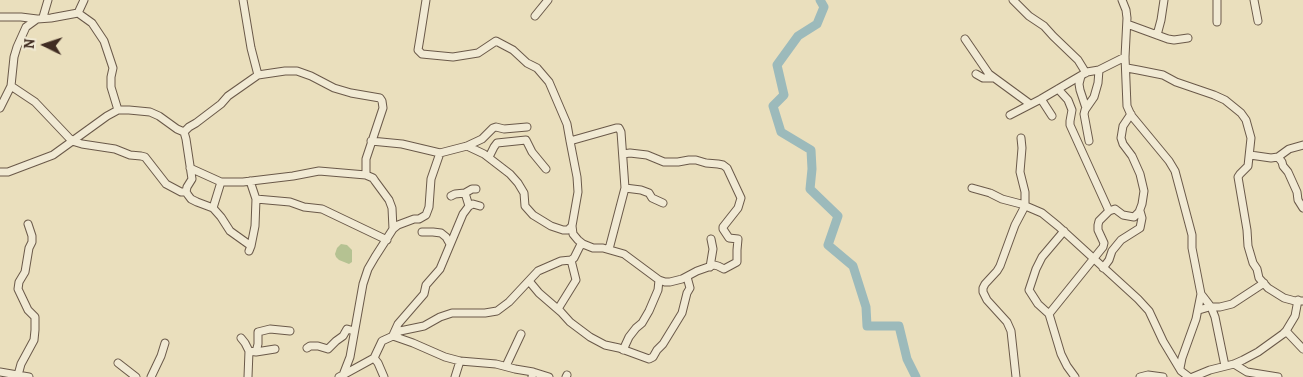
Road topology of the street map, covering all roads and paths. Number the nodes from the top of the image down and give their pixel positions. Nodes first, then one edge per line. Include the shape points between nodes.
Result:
1 (48, 0) edge
2 (84, 0) edge
3 (243, 0) edge
4 (426, 0) edge
5 (548, 0) edge
6 (1013, 0) edge
7 (1122, 0) edge
8 (1164, 0) edge
9 (1217, 0) edge
10 (1254, 0) edge
11 (78, 12) junction
12 (534, 16) dead end
13 (0, 17) edge
14 (40, 18) junction
15 (1258, 21) dead end
16 (1217, 22) dead end
17 (1127, 24) junction
18 (1157, 35) junction
19 (1188, 38) dead end
20 (965, 39) dead end
21 (1125, 57) junction
22 (1127, 68) junction
23 (1099, 70) junction
24 (976, 74) dead end
25 (258, 75) junction
26 (1083, 75) junction
27 (993, 78) junction
28 (11, 86) junction
29 (1058, 89) junction
30 (1041, 99) junction
31 (1030, 104) junction
32 (0, 108) edge
33 (1086, 108) junction
34 (118, 110) junction
35 (1010, 114) dead end
36 (1131, 114) junction
37 (1052, 116) dead end
38 (527, 127) dead end
39 (184, 132) junction
40 (1021, 138) dead end
41 (72, 141) junction
42 (372, 141) junction
43 (570, 141) junction
44 (1089, 141) dead end
45 (1303, 145) edge
46 (467, 146) junction
47 (440, 153) junction
48 (623, 154) junction
49 (1250, 155) junction
50 (489, 157) junction
51 (1278, 157) junction
52 (190, 168) junction
53 (546, 170) dead end
54 (0, 172) edge
55 (366, 175) junction
56 (250, 181) junction
57 (221, 182) junction
58 (625, 188) junction
59 (972, 188) dead end
60 (476, 189) dead end
61 (186, 192) junction
62 (465, 193) junction
63 (450, 196) dead end
64 (256, 199) junction
65 (663, 203) dead end
66 (469, 206) junction
67 (480, 206) dead end
68 (1025, 206) junction
69 (213, 208) junction
70 (1303, 208) edge
71 (1140, 210) junction
72 (1109, 211) junction
73 (28, 224) dead end
74 (572, 226) junction
75 (394, 229) junction
76 (1064, 231) junction
77 (422, 232) dead end
78 (711, 239) dead end
79 (387, 240) junction
80 (450, 244) junction
81 (583, 244) junction
82 (609, 249) junction
83 (571, 260) junction
84 (1094, 260) junction
85 (710, 267) junction
86 (1103, 268) junction
87 (687, 277) junction
88 (659, 280) junction
89 (528, 281) junction
90 (1264, 283) junction
91 (1201, 294) junction
92 (1301, 301) edge
93 (1211, 307) junction
94 (558, 310) junction
95 (1199, 310) junction
96 (1049, 314) junction
97 (290, 331) dead end
98 (354, 331) junction
99 (1286, 331) junction
100 (521, 334) dead end
101 (393, 336) junction
102 (241, 338) dead end
103 (164, 343) dead end
104 (307, 348) dead end
105 (275, 349) dead end
106 (1303, 349) edge
107 (623, 350) junction
108 (252, 351) junction
109 (374, 358) junction
110 (460, 361) junction
111 (118, 363) dead end
112 (1234, 364) junction
113 (506, 366) junction
114 (1225, 366) junction
115 (0, 372) edge
116 (1180, 372) edge
117 (18, 375) junction
118 (532, 375) edge
119 (341, 376) edge
120 (29, 377) edge
121 (136, 377) edge
122 (151, 377) edge
123 (248, 377) edge
124 (384, 377) edge
125 (456, 377) edge
126 (549, 377) edge
127 (1016, 377) edge
128 (1075, 377) edge
129 (1140, 377) edge
130 (1163, 377) edge
131 (1189, 377) edge
132 (1194, 377) edge
133 (1278, 377) edge

1 - 14 street
2 - 11 street
3 - 25 street
4 - 43 street via 418,50 422,54 453,57 478,53 496,41 509,48 537,68 549,82 566,119
5 - 12 street
6 - 26 street via 1078,60
7 - 17 street
8 - 18 street
9 - 16 street
10 - 15 street
11 - 14 street
11 - 34 street via 90,20 104,41 113,68 111,87
13 - 14 street
14 - 28 street via 26,27 17,47
17 - 18 street
17 - 21 street
18 - 19 street via 1174,40
20 - 27 street
21 - 22 street
21 - 23 street
22 - 36 street via 1126,97
22 - 49 street via 1163,75 1225,100 1246,120 1251,138
23 - 26 street
23 - 33 street via 1094,97
24 - 27 street
25 - 39 street
25 - 42 street via 297,71 351,94 380,98 383,108
26 - 29 street
26 - 33 street via 1079,84
27 - 31 street
28 - 32 street
28 - 41 street via 35,102
29 - 30 street
29 - 72 street via 1068,100 1073,132
30 - 31 street
30 - 37 street
31 - 35 street
33 - 44 street via 1084,120
34 - 39 street via 150,112
34 - 41 street
36 - 71 street via 1123,126 1122,144 1132,156 1143,186
36 - 91 street via 1175,170 1192,235
38 - 46 street via 496,127
39 - 52 street
40 - 68 street via 1020,172
41 - 54 street via 43,160
41 - 61 street via 145,157 166,184
42 - 47 street
42 - 55 street via 366,159
43 - 48 street via 619,128
43 - 74 street via 578,192
45 - 51 street
46 - 47 street
46 - 50 street
47 - 75 street via 431,179 426,215
48 - 58 street
48 - 85 street via 647,155 664,162 696,160 727,168 741,198 736,211 723,227 729,238 738,239 737,262 724,269
49 - 51 street
49 - 90 street via 1248,166 1238,177 1248,246 1259,278
50 - 53 street via 497,143 526,140
50 - 74 street via 518,183 524,193 525,206 533,215 563,230
51 - 70 street
52 - 57 street
52 - 61 street via 192,179
55 - 56 street via 314,172
55 - 75 street via 375,181 389,200
56 - 57 street
56 - 64 street
57 - 69 street
58 - 65 street via 649,193
58 - 82 street
59 - 68 street
60 - 62 street
61 - 69 street via 191,199
62 - 63 street
62 - 66 street
64 - 69 street via 250,248 230,231
64 - 79 street via 322,209
66 - 67 street
66 - 80 street
68 - 76 street via 1042,213
68 - 127 street via 1000,266 983,288 987,300 1011,331
71 - 72 street via 1134,217
71 - 86 street via 1140,228 1121,240
72 - 84 street via 1099,221 1098,230 1104,246
73 - 117 street via 32,242 18,289 36,319 36,330
74 - 81 street via 573,234
75 - 79 street
76 - 84 street
76 - 96 street via 1042,257 1029,288 1029,293
77 - 80 street via 441,233
78 - 85 street
79 - 98 street via 368,269
80 - 101 street via 440,269 426,284 424,294 398,324
81 - 82 street
81 - 83 street
82 - 88 street via 624,254
83 - 89 street via 541,269
83 - 94 street via 576,280
84 - 86 street
84 - 96 street
85 - 87 street
86 - 116 street via 1149,312
87 - 88 street via 670,282
87 - 107 street via 690,288 682,313 653,357
88 - 107 street via 649,311
89 - 94 street
89 - 101 street via 497,311 452,313
90 - 92 street via 1284,298
90 - 93 street via 1232,304
91 - 93 street
91 - 95 street
92 - 99 street
93 - 95 street
93 - 114 street
94 - 107 street via 590,337
95 - 116 street
96 - 128 street via 1064,362
97 - 108 street via 270,329 258,332 258,344
98 - 104 street via 347,329 328,350 318,346
98 - 119 street via 350,357
99 - 106 street
99 - 112 street via 1255,354
100 - 113 street
101 - 109 street via 382,341
101 - 110 street
102 - 108 street
103 - 122 street
105 - 108 street
108 - 123 street
109 - 119 street
109 - 124 street
110 - 113 street
110 - 125 street
111 - 121 street
112 - 114 street
112 - 133 street via 1247,372
113 - 118 street
114 - 132 street
115 - 117 street
116 - 131 street
117 - 120 street
118 - 126 street
129 - 130 street

